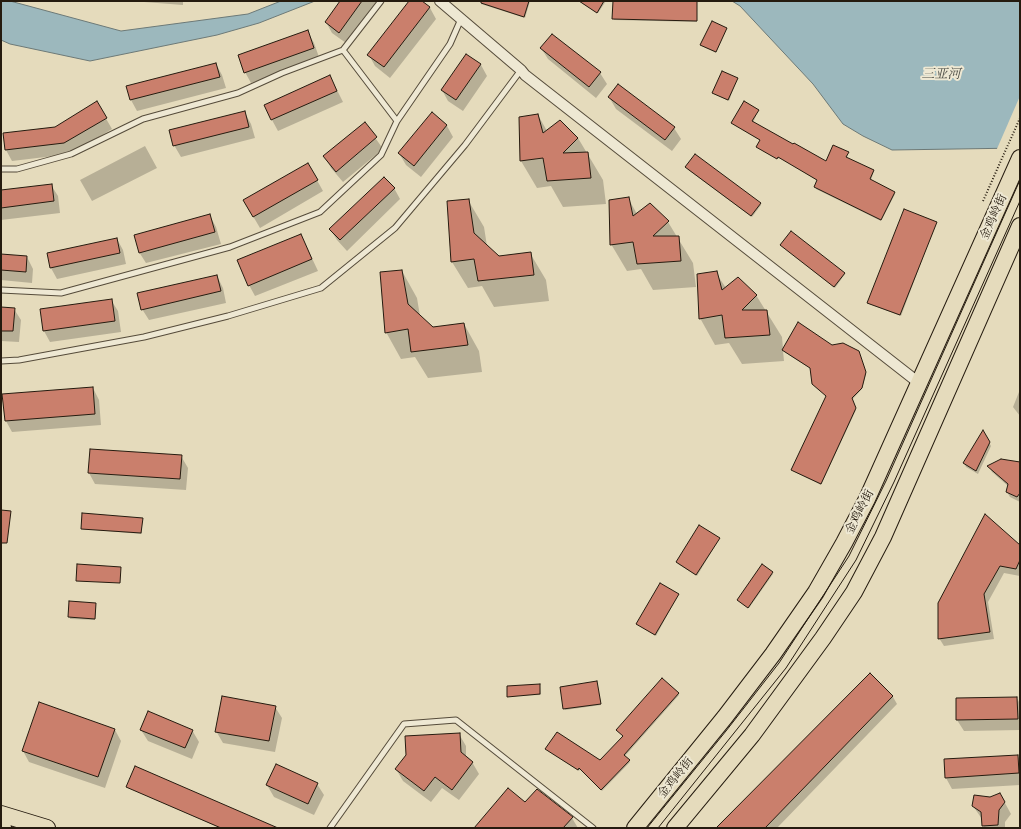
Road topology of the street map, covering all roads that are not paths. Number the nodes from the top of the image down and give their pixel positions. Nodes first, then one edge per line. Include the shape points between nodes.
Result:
1 (381, 1) edge
2 (440, 1) edge
3 (461, 19) junction
4 (343, 50) junction
5 (521, 70) junction
6 (397, 121) junction
7 (1020, 158) edge
8 (1, 169) edge
9 (1020, 226) edge
10 (1016, 248) edge
11 (1, 290) edge
12 (1, 361) edge
13 (919, 383) junction
14 (1, 814) edge
15 (47, 828) edge
16 (330, 828) edge
17 (593, 828) edge
18 (635, 828) edge
19 (675, 828) edge

1 - 4 lane
2 - 3 street
3 - 5 street
3 - 6 lane via 450,44
4 - 6 lane
4 - 8 lane via 238,93 143,119 71,154 17,169
5 - 12 lane via 465,145 395,228 321,288 228,316 144,337
5 - 13 street via 524,75
6 - 11 lane via 381,155 320,212 230,247 61,292
7 - 13 main road, 金鸡岭街
9 - 10 main road
10 - 19 main road via 883,537 854,592 824,638 752,735
13 - 18 main road, 金鸡岭街 via 867,499 816,592 725,717
14 - 15 main road
16 - 17 lane via 404,724 456,720

